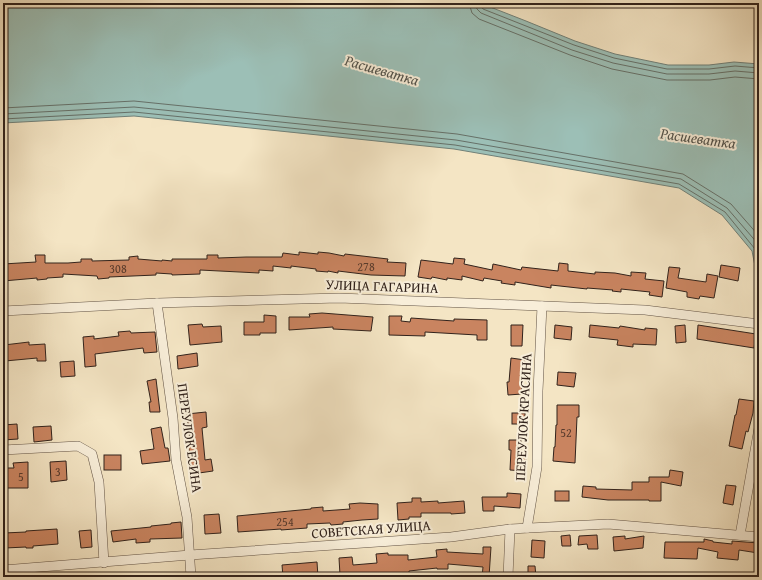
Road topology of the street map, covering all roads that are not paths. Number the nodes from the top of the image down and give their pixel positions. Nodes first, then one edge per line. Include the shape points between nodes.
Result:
1 (157, 303) junction
2 (542, 306) junction
3 (3, 311) edge
4 (759, 324) edge
5 (759, 428) edge
6 (3, 450) edge
7 (510, 528) junction
8 (528, 528) junction
9 (740, 535) junction
10 (759, 537) edge
11 (190, 555) junction
12 (104, 563) junction
13 (3, 570) edge
14 (191, 577) edge
15 (508, 577) edge

1 - 2 street, УЛИЦА ГАГАРИНА via 339,298
1 - 3 street, УЛИЦА ГАГАРИНА
1 - 11 street, ПЕРЕУЛОК ЕСИНА via 173,418 176,460 188,517
2 - 4 street, УЛИЦА ГАГАРИНА via 645,310
2 - 8 street, ПЕРЕУЛОК КРАСИНА via 537,467
5 - 9 street
6 - 12 street via 78,446 92,454 99,482
7 - 8 street, СОВЕТСКАЯ УЛИЦА
7 - 11 street, СОВЕТСКАЯ УЛИЦА via 451,537
7 - 15 street
8 - 9 street, СОВЕТСКАЯ УЛИЦА via 608,524
9 - 10 street, СОВЕТСКАЯ УЛИЦА
11 - 12 street, СОВЕТСКАЯ УЛИЦА
11 - 14 street, ПЕРЕУЛОК ЕСИНА
12 - 13 street, СОВЕТСКАЯ УЛИЦА

